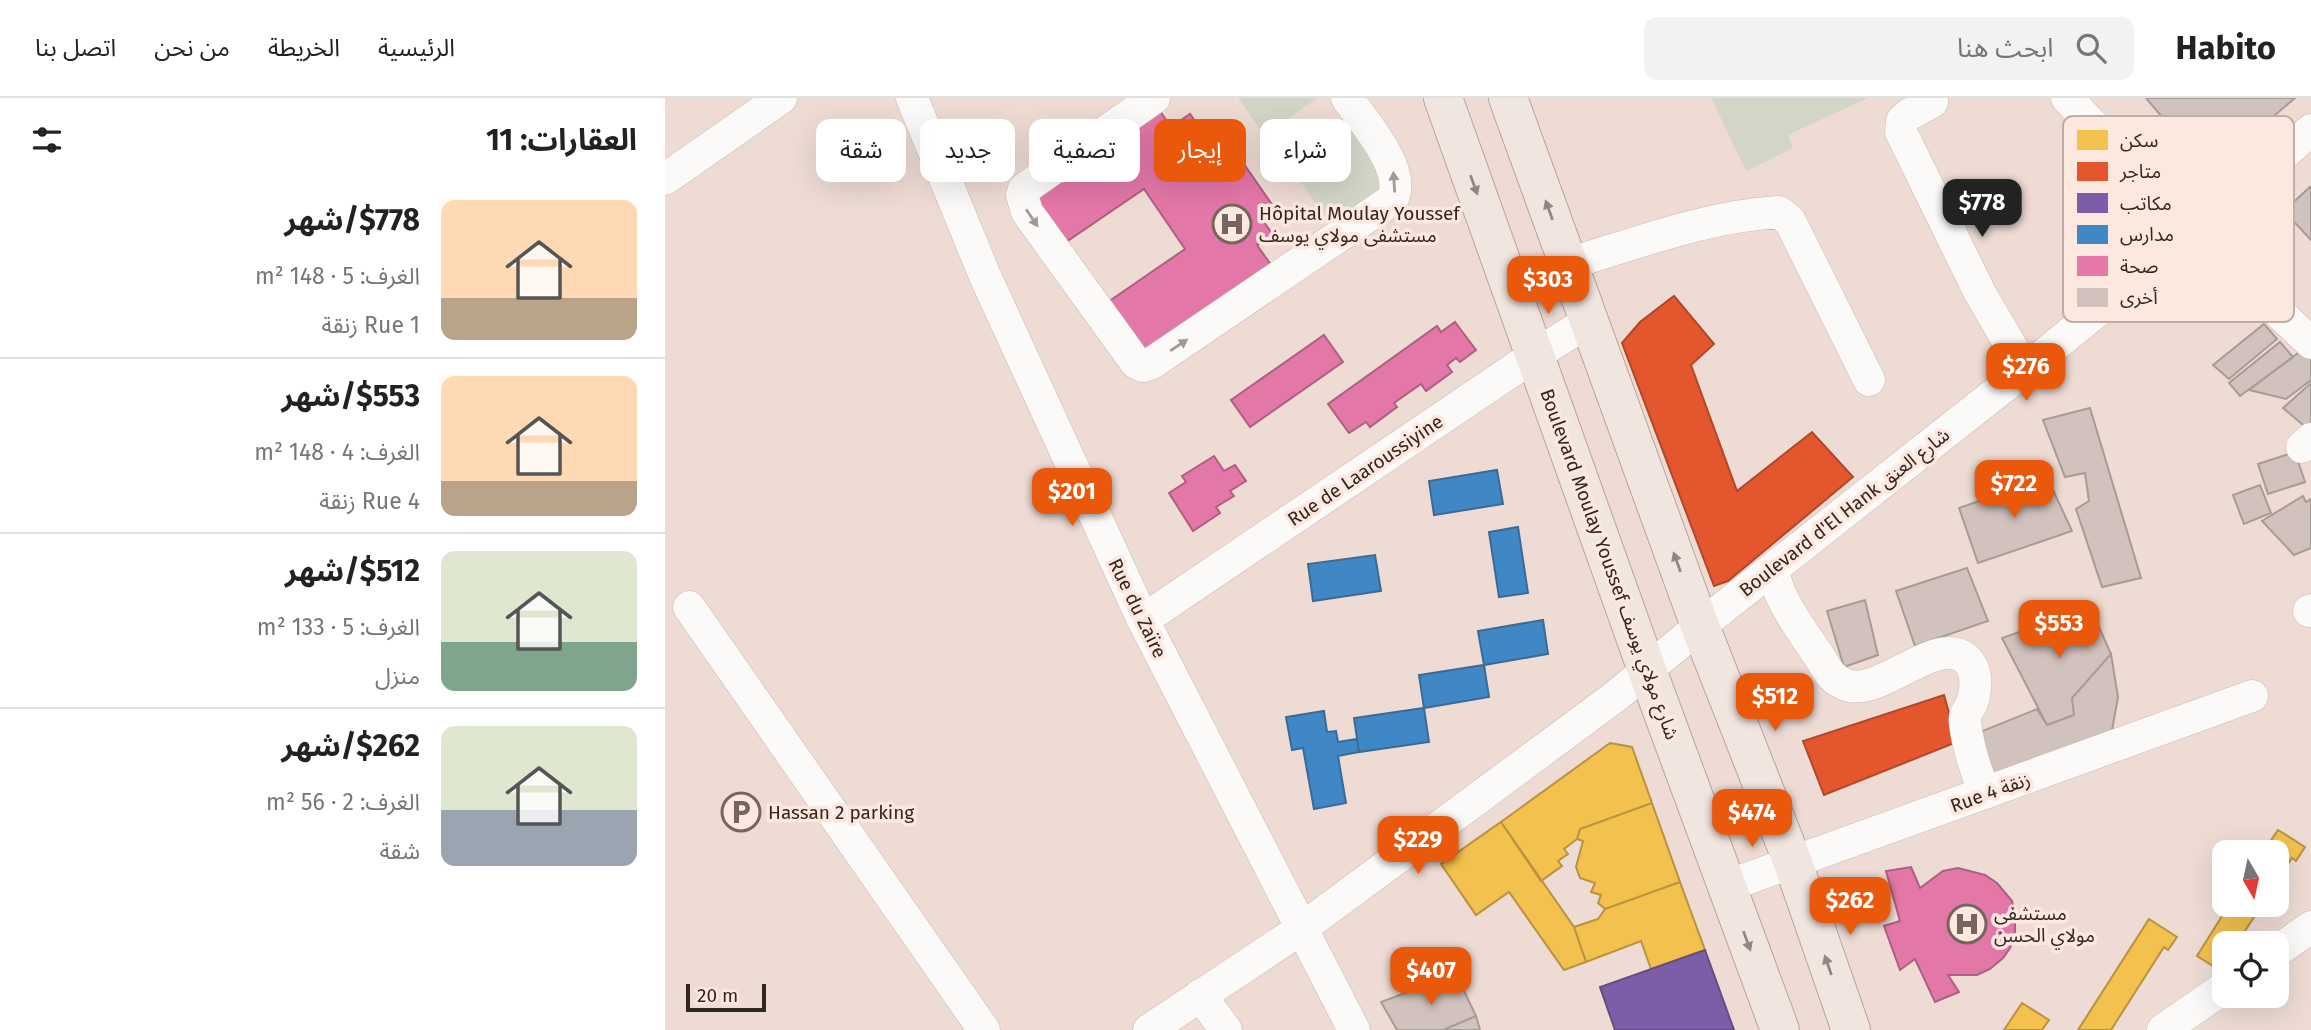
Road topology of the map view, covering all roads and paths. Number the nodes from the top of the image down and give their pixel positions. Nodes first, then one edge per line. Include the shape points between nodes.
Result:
1 (781, 98) edge
2 (912, 98) edge
3 (1154, 98) edge
4 (1443, 98) edge
5 (1509, 98) edge
6 (2067, 98) edge
7 (1354, 100) edge
8 (1932, 102) dead end
9 (2084, 116) edge
10 (2311, 130) edge
11 (2294, 145) edge
12 (665, 178) edge
13 (1569, 264) junction
14 (1589, 321) junction
15 (2294, 321) edge
16 (2084, 322) edge
17 (2308, 334) edge
18 (1535, 355) junction
19 (2025, 370) junction
20 (1869, 380) dead end
21 (1772, 570) junction
22 (688, 607) dead end
23 (1143, 621) junction
24 (1700, 626) junction
25 (1647, 670) junction
26 (2252, 696) dead end
27 (1985, 793) junction
28 (1793, 863) junction
29 (1727, 886) junction
30 (2311, 928) edge
31 (1301, 929) junction
32 (2289, 943) edge
33 (1200, 995) junction
34 (2212, 996) edge
35 (984, 1030) edge
36 (1149, 1030) edge
37 (1226, 1030) edge
38 (1354, 1030) edge
39 (1780, 1030) edge
40 (1851, 1030) edge
41 (2163, 1030) edge

1 - 12 street
2 - 23 street, Rue du Zaïre via 985,276
3 -> 7 street via 1024,189 1022,195 1027,212 1136,363 1143,366 1392,200 1397,191 1394,170
4 -> 18 main road, Boulevard Moulay Youssef شارع مولاي يوسف
13 -> 5 main road
6 - 9 street
8 - 19 street via 1908,115 1901,132 1980,293
10 - 11 street, Boulevard d'El Hank شارع العنق
13 - 14 main road
13 - 20 street via 1748,213 1779,212 1790,221
14 - 18 street, Rue de Laaroussiyine
24 -> 14 main road
15 - 17 street
16 - 19 street, Boulevard d'El Hank شارع العنق
18 - 23 street, Rue de Laaroussiyine
18 - 25 main road, Boulevard Moulay Youssef شارع مولاي يوسف
19 - 21 street, Boulevard d'El Hank شارع العنق
21 - 24 street, Boulevard d'El Hank شارع العنق
21 - 27 street via 1780,594 1811,645 1841,683 1865,686 1939,655 1954,653 1965,659 1976,681 1965,721 1973,764
22 - 35 street
23 - 31 street, Rue du Zaïre
24 - 25 street, Boulevard d'El Hank شارع العنق
24 - 28 main road
25 - 29 main road, Boulevard Moulay Youssef شارع مولاي يوسف
25 - 31 street, Boulevard d'El Hank شارع العنق
26 - 27 street, Rue 4 زنقة
27 - 28 street, Rue 4 زنقة
28 - 29 street, Rue 4 زنقة
40 -> 28 main road
29 -> 39 main road, Boulevard Moulay Youssef شارع مولاي يوسف
30 - 32 street
31 - 33 street, Boulevard d'El Hank شارع العنق
31 - 38 street, Rue du Zaïre
33 - 36 street, Boulevard d'El Hank شارع العنق
33 - 37 street
34 - 41 street

